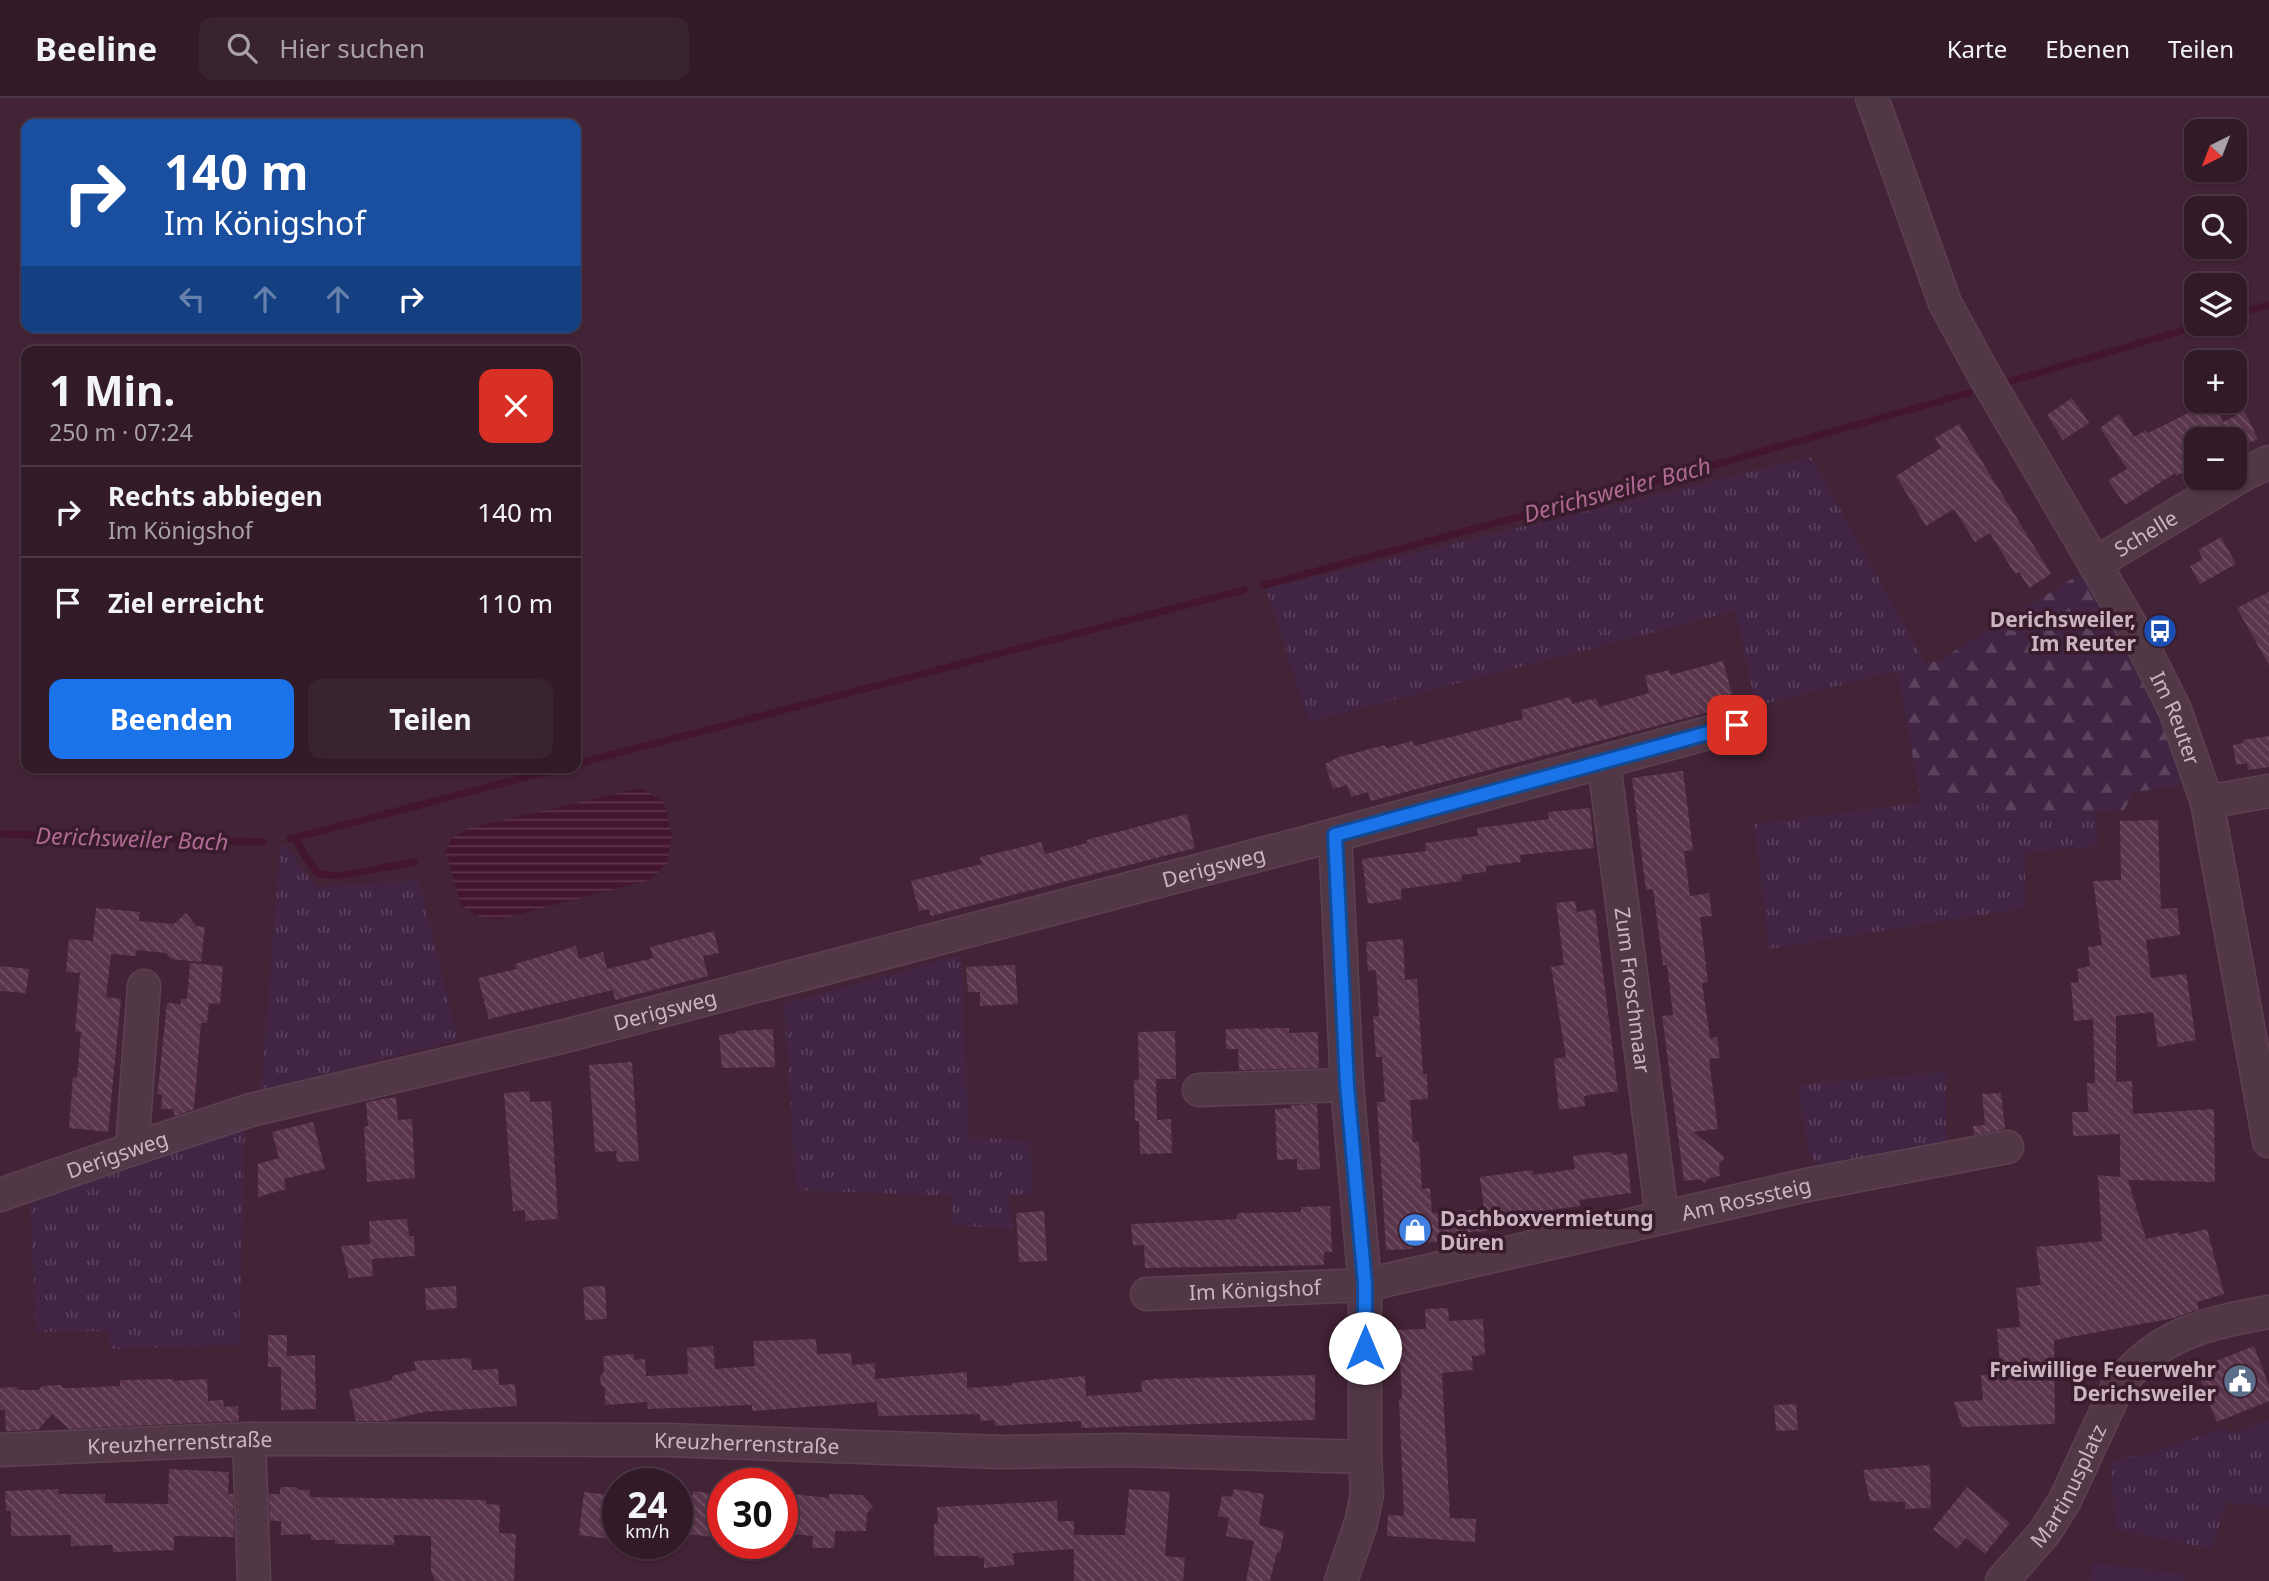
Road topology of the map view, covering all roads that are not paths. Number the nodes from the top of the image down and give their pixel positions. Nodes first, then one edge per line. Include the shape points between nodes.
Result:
1 (1872, 98) edge
2 (2269, 461) edge
3 (2096, 563) junction
4 (1737, 725) dead end
5 (1604, 763) junction
6 (2269, 791) edge
7 (2207, 802) junction
8 (1335, 835) junction
9 (144, 986) dead end
10 (2263, 1076) edge
11 (1347, 1085) junction
12 (1199, 1090) dead end
13 (2269, 1141) edge
14 (2007, 1147) dead end
15 (132, 1149) junction
16 (0, 1195) edge
17 (1662, 1217) junction
18 (1365, 1284) junction
19 (1147, 1294) dead end
20 (2269, 1312) edge
21 (249, 1439) junction
22 (0, 1450) edge
23 (1365, 1457) junction
24 (254, 1581) edge
25 (1341, 1581) edge
26 (2002, 1581) edge

1 - 3 street, Im Reuter via 1945,303
2 - 3 street, Schelle
3 - 7 street, Im Reuter via 2175,710
4 - 5 street
5 - 8 street
5 - 17 street, Zum Froschmaar
6 - 7 street
7 - 10 street, Im Reuter
8 - 11 street
8 - 15 street, Derigsweg via 561,1037 251,1110
9 - 15 street
10 - 13 street, Im Reuter
11 - 12 street
11 - 18 street
14 - 17 street, Am Rosssteig
15 - 16 street, Derigsweg
17 - 18 street, Am Rosssteig
18 - 19 street, Im Königshof
18 - 23 street
20 - 26 street, Martinusplatz via 2188,1332 2155,1348 2129,1372 2065,1500 2045,1532
21 - 22 street, Kreuzherrenstraße
21 - 23 street, Kreuzherrenstraße via 668,1440 1001,1452 1125,1450
21 - 24 street
23 - 25 street via 1365,1504

